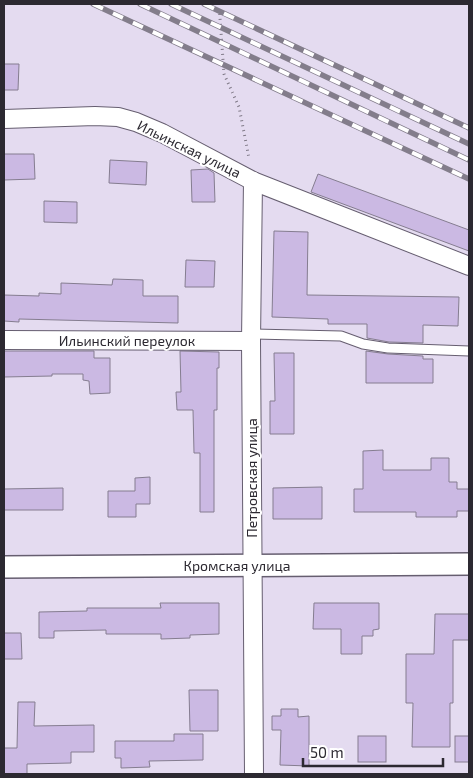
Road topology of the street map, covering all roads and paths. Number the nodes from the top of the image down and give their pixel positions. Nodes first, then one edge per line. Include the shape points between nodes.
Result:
1 (219, 4) edge
2 (4, 119) edge
3 (253, 181) junction
4 (469, 266) edge
5 (251, 338) junction
6 (4, 340) edge
7 (469, 351) edge
8 (469, 564) edge
9 (252, 566) junction
10 (4, 567) edge
11 (254, 774) edge

1 - 3 path via 224,74 239,107
2 - 3 street, Ильинская улица via 118,117 162,132
3 - 4 street, Ильинская улица
3 - 5 street, Петровская улица
5 - 6 street, Ильинский переулок
5 - 7 lane via 341,336 388,348
5 - 9 street, Петровская улица
8 - 9 street, Кромская улица
9 - 10 street, Кромская улица
9 - 11 street, Петровская улица

